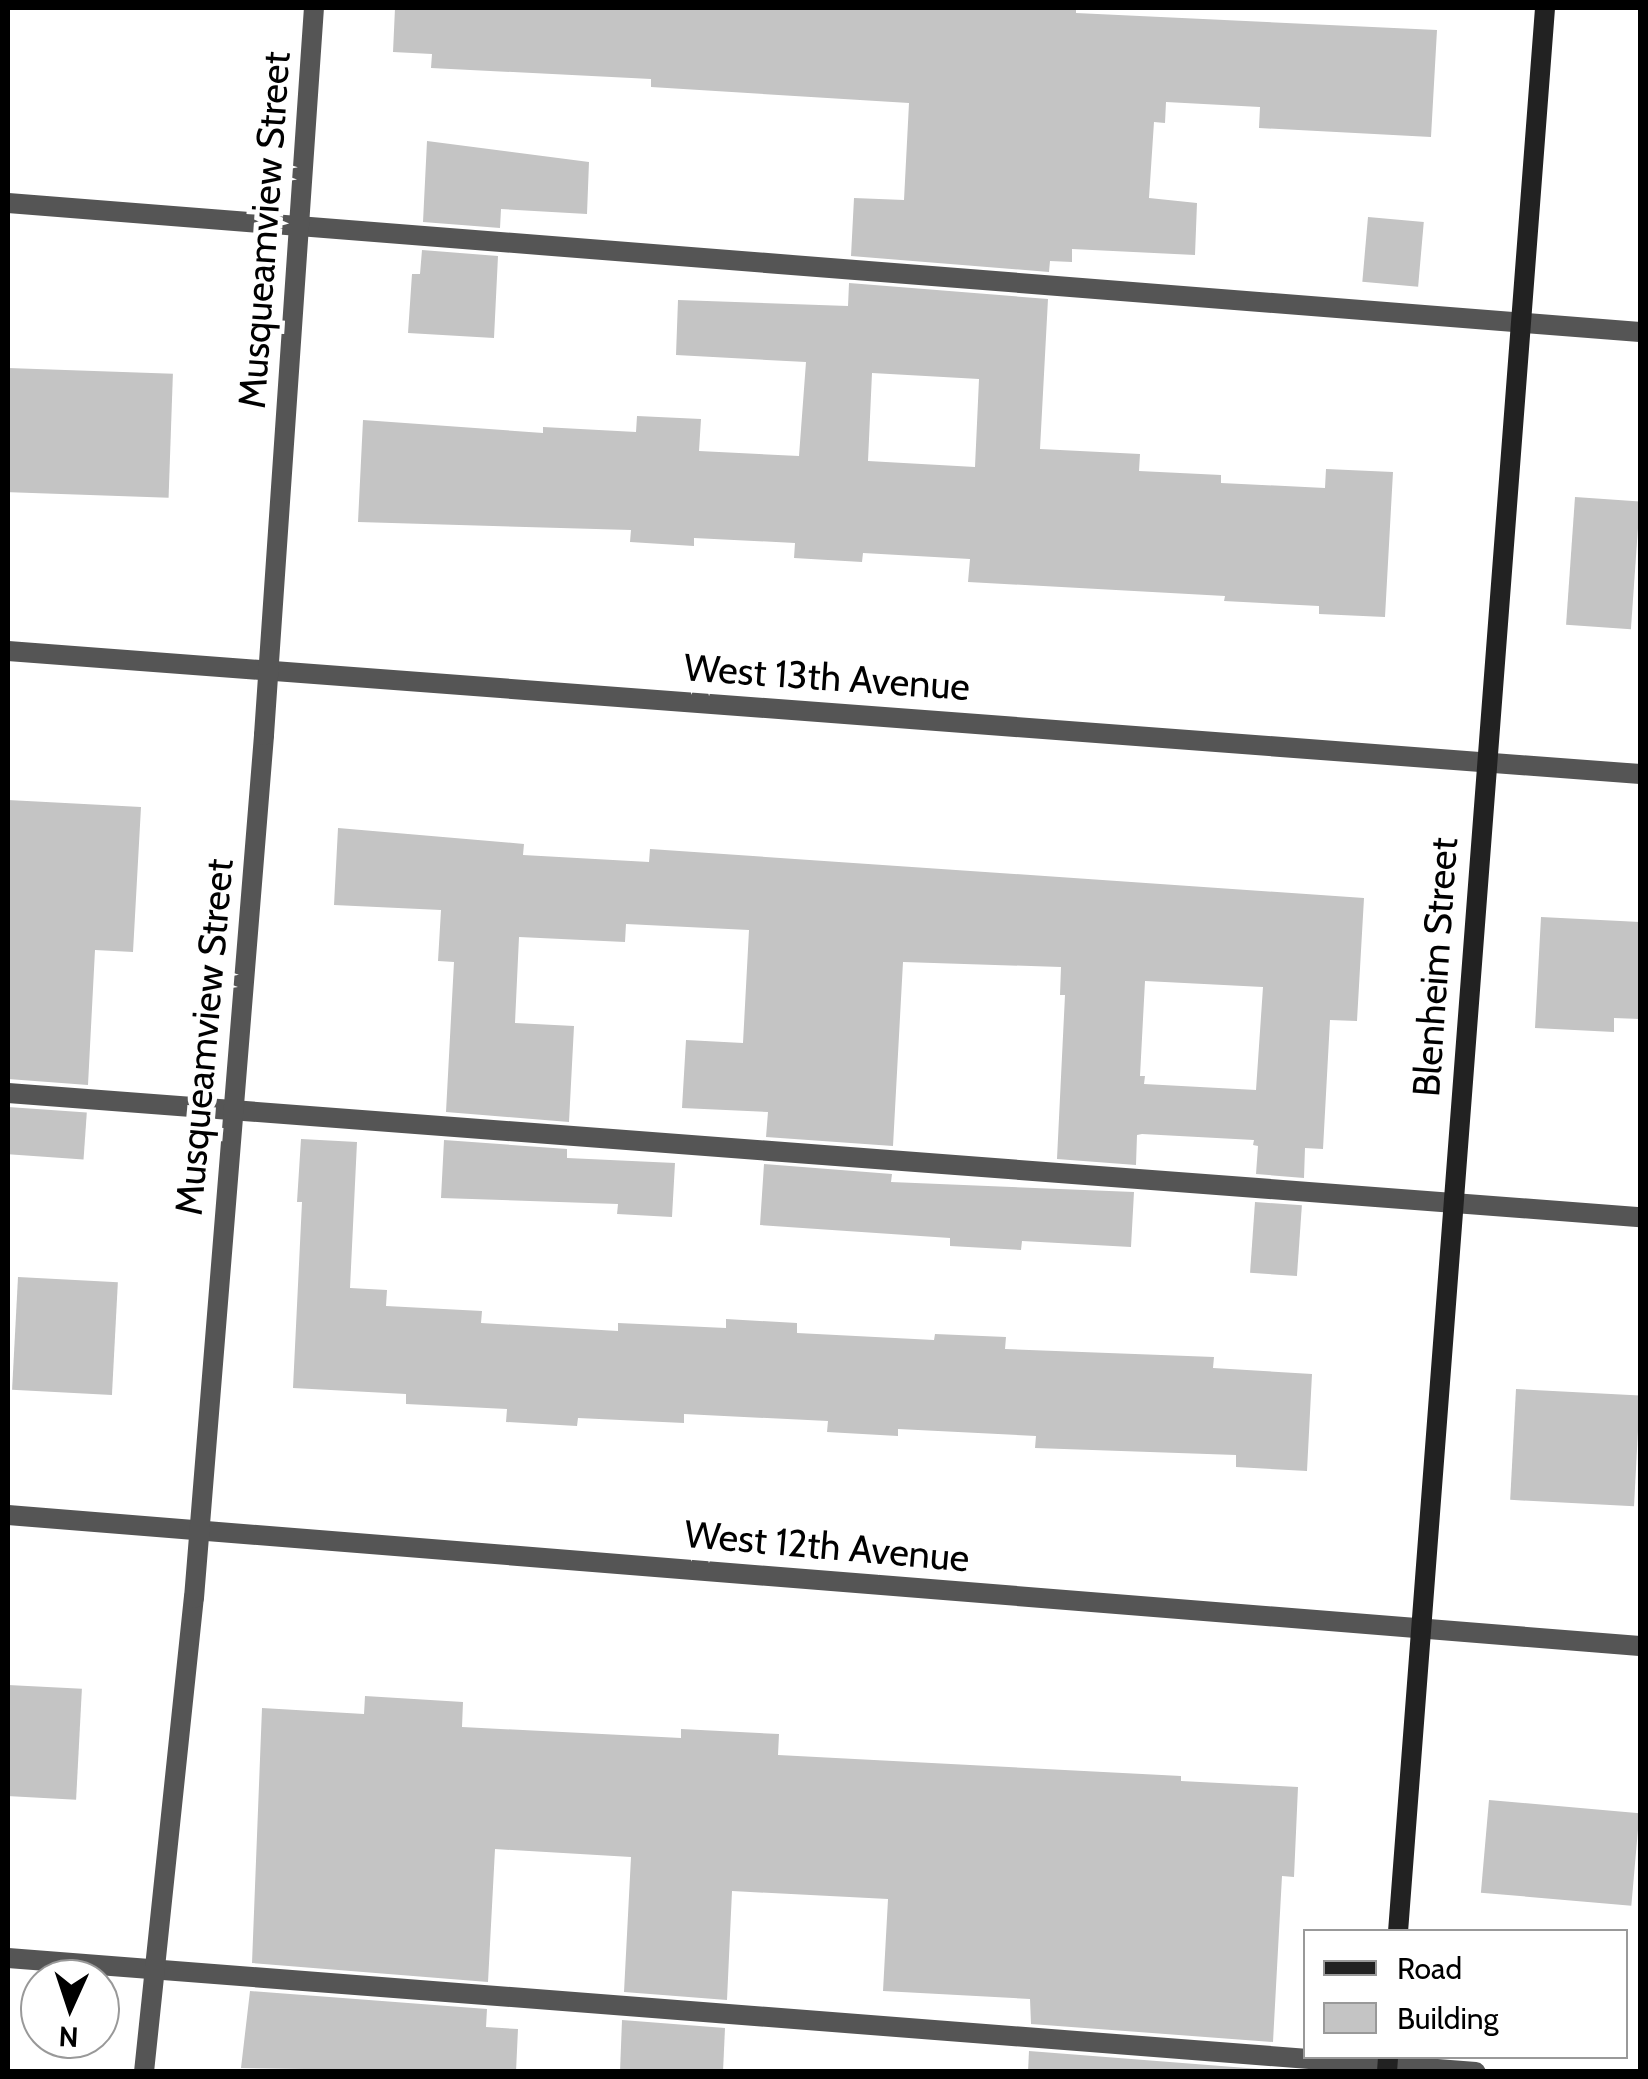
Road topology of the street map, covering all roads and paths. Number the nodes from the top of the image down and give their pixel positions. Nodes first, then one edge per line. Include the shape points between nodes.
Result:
1 (314, 8) edge
2 (1545, 8) edge
3 (8, 203) edge
4 (302, 225) junction
5 (1520, 325) junction
6 (1640, 332) edge
7 (8, 651) edge
8 (268, 670) junction
9 (1485, 762) junction
10 (1640, 774) edge
11 (8, 1092) edge
12 (233, 1109) junction
13 (1453, 1203) junction
14 (1640, 1217) edge
15 (8, 1515) edge
16 (200, 1529) junction
17 (1421, 1630) junction
18 (1640, 1646) edge
19 (1398, 1929) edge
20 (8, 1958) edge
21 (152, 1970) junction
22 (1303, 2058) edge
23 (1321, 2059) edge
24 (1387, 2064) edge
25 (144, 2072) edge
26 (1476, 2072) edge

1 - 4 street, Musqueamview Street
2 - 5 street, Blenheim Street
3 - 4 street
4 - 5 street
4 - 8 street, Musqueamview Street
5 - 6 street
5 - 9 street, Blenheim Street
7 - 8 street, West 13th Avenue
8 - 9 street, West 13th Avenue
8 - 12 street, Musqueamview Street
9 - 10 street, West 13th Avenue
9 - 13 street, Blenheim Street
11 - 12 street
12 - 13 street
12 - 16 street, Musqueamview Street
13 - 14 street
13 - 17 street, Blenheim Street
15 - 16 street, West 12th Avenue
16 - 17 street, West 12th Avenue
16 - 21 street, Musqueamview Street
17 - 18 street, West 12th Avenue
17 - 19 street, Blenheim Street
20 - 21 street
21 - 22 street
21 - 25 street, Musqueamview Street
23 - 24 street
24 - 26 street

